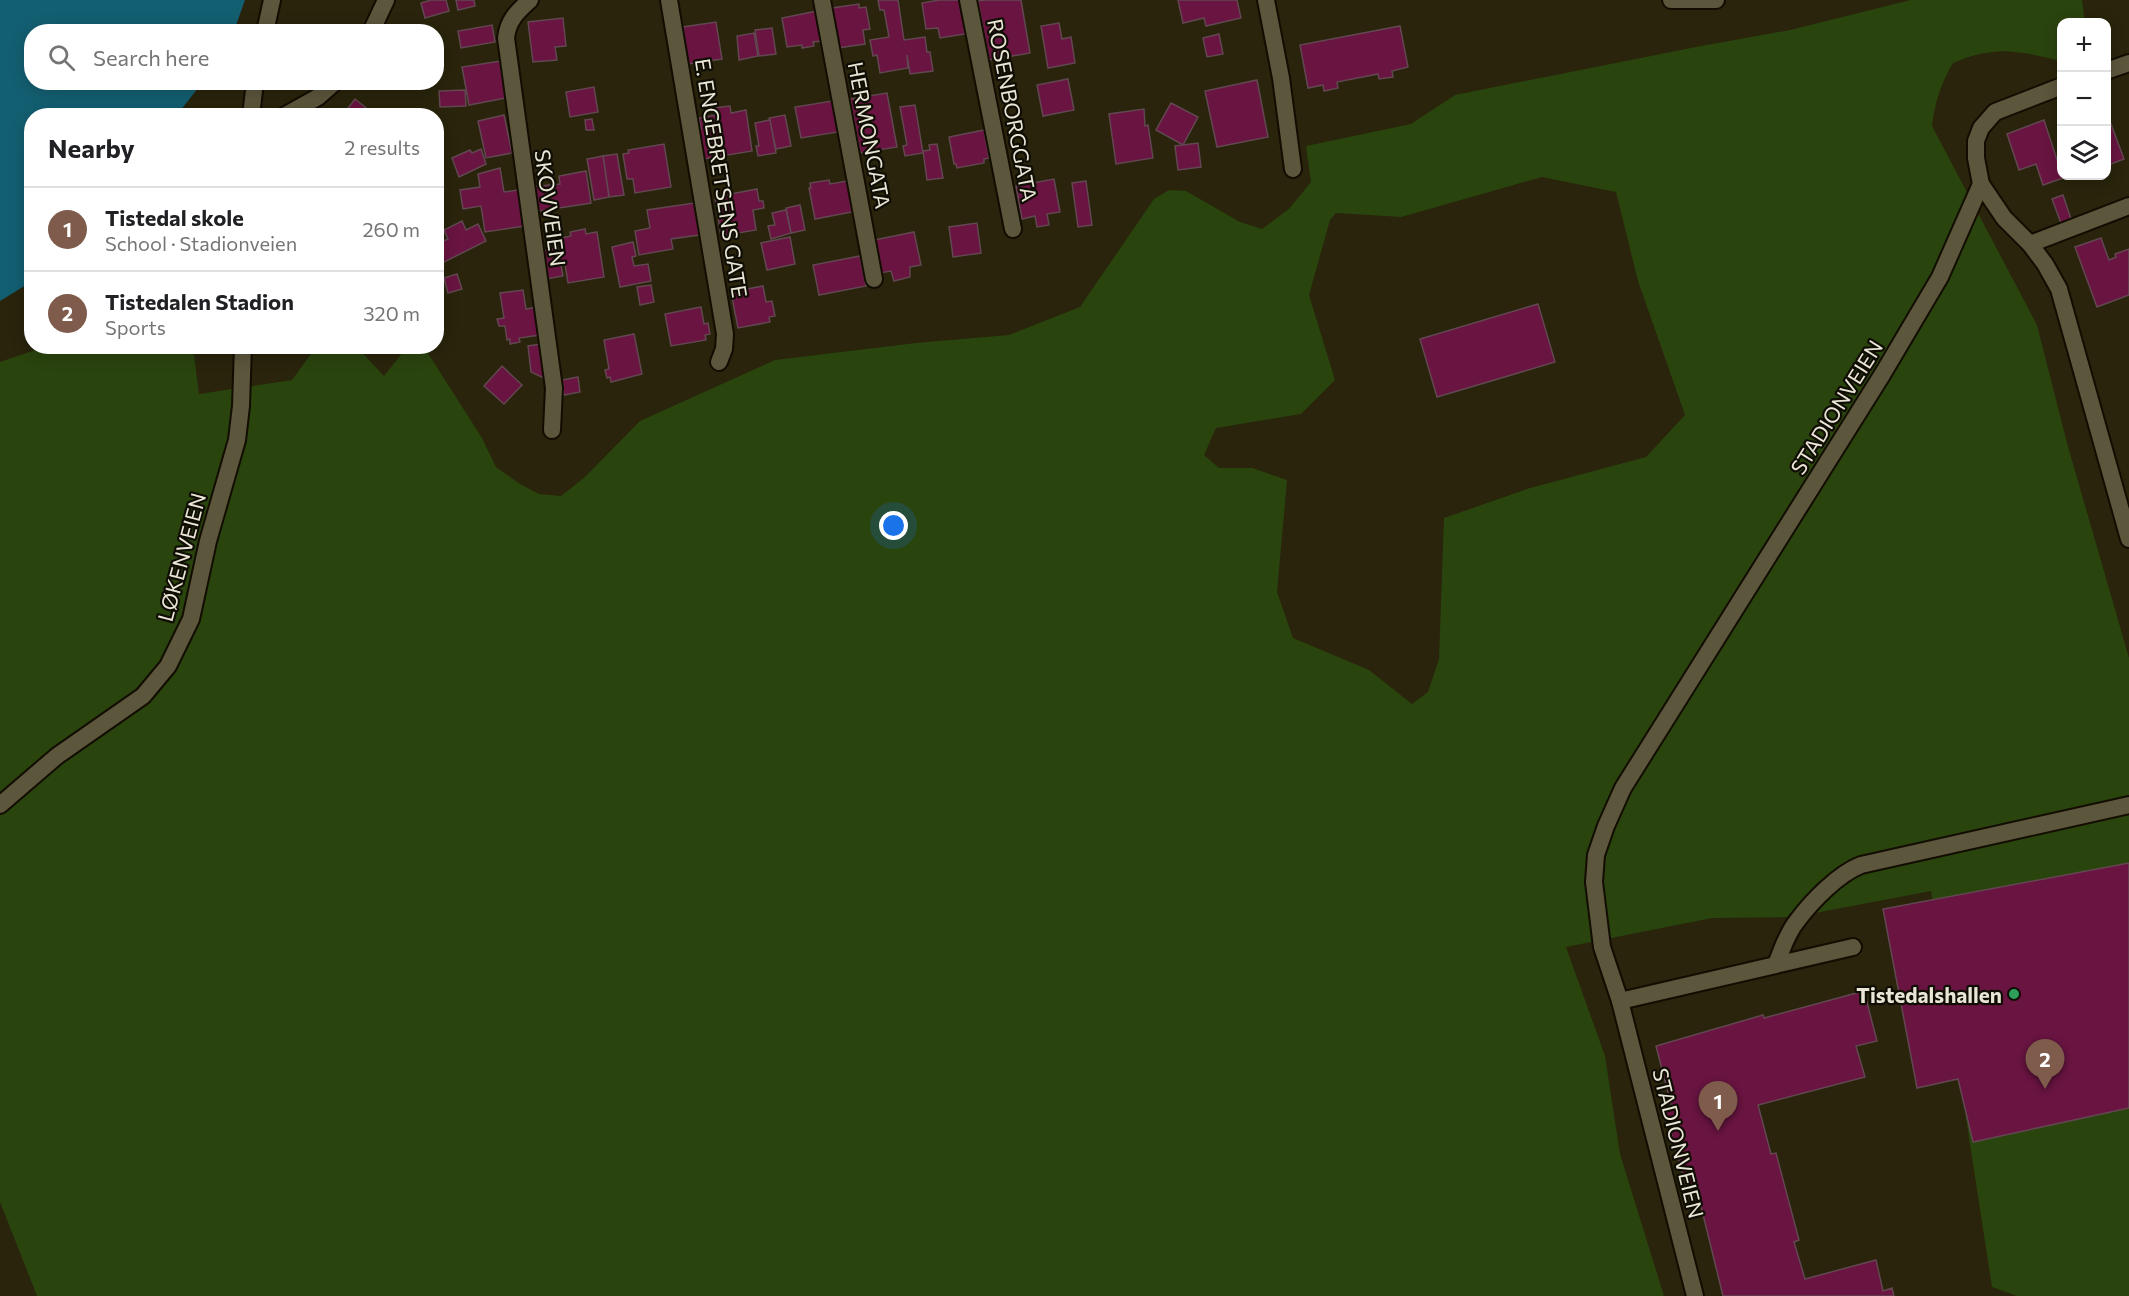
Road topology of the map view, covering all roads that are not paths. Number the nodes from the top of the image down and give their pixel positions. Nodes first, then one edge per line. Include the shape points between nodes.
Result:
1 (272, 0) edge
2 (386, 0) edge
3 (530, 0) edge
4 (669, 0) edge
5 (822, 0) edge
6 (968, 0) edge
7 (1266, 0) edge
8 (1671, 0) edge
9 (1716, 0) edge
10 (267, 24) edge
11 (375, 24) edge
12 (2129, 63) edge
13 (2111, 69) edge
14 (2057, 88) edge
15 (254, 90) edge
16 (326, 90) edge
17 (252, 108) edge
18 (298, 108) edge
19 (1293, 170) dead end
20 (1981, 184) junction
21 (2129, 206) edge
22 (1013, 229) dead end
23 (2030, 244) junction
24 (874, 279) dead end
25 (243, 354) edge
26 (719, 362) dead end
27 (552, 430) dead end
28 (2129, 539) edge
29 (0, 805) edge
30 (2129, 805) edge
31 (1853, 947) dead end
32 (1776, 964) junction
33 (1620, 1001) junction
34 (1695, 1296) edge

1 - 10 street
2 - 11 street
3 - 27 street, SKOVVEIEN via 512,18 506,38 554,388
4 - 26 street, E. ENGEBRETSENS GATE via 725,334
5 - 24 street, HERMONGATA
6 - 22 street, ROSENBORGGATA
7 - 19 street
8 - 9 street
12 - 13 street
14 - 20 street via 1995,112 1982,128 1976,141
15 - 17 street
16 - 18 street
20 - 23 street via 2004,218
20 - 33 street, STADIONVEIEN via 1940,277 1623,788 1606,826 1596,855 1594,882 1602,947
21 - 23 street
23 - 28 street via 2059,289
25 - 29 street, LØKENVEIEN via 237,440 191,619 168,666 143,696 57,756
30 - 32 street via 1852,868 1796,921
31 - 32 street
32 - 33 street
33 - 34 street, STADIONVEIEN

